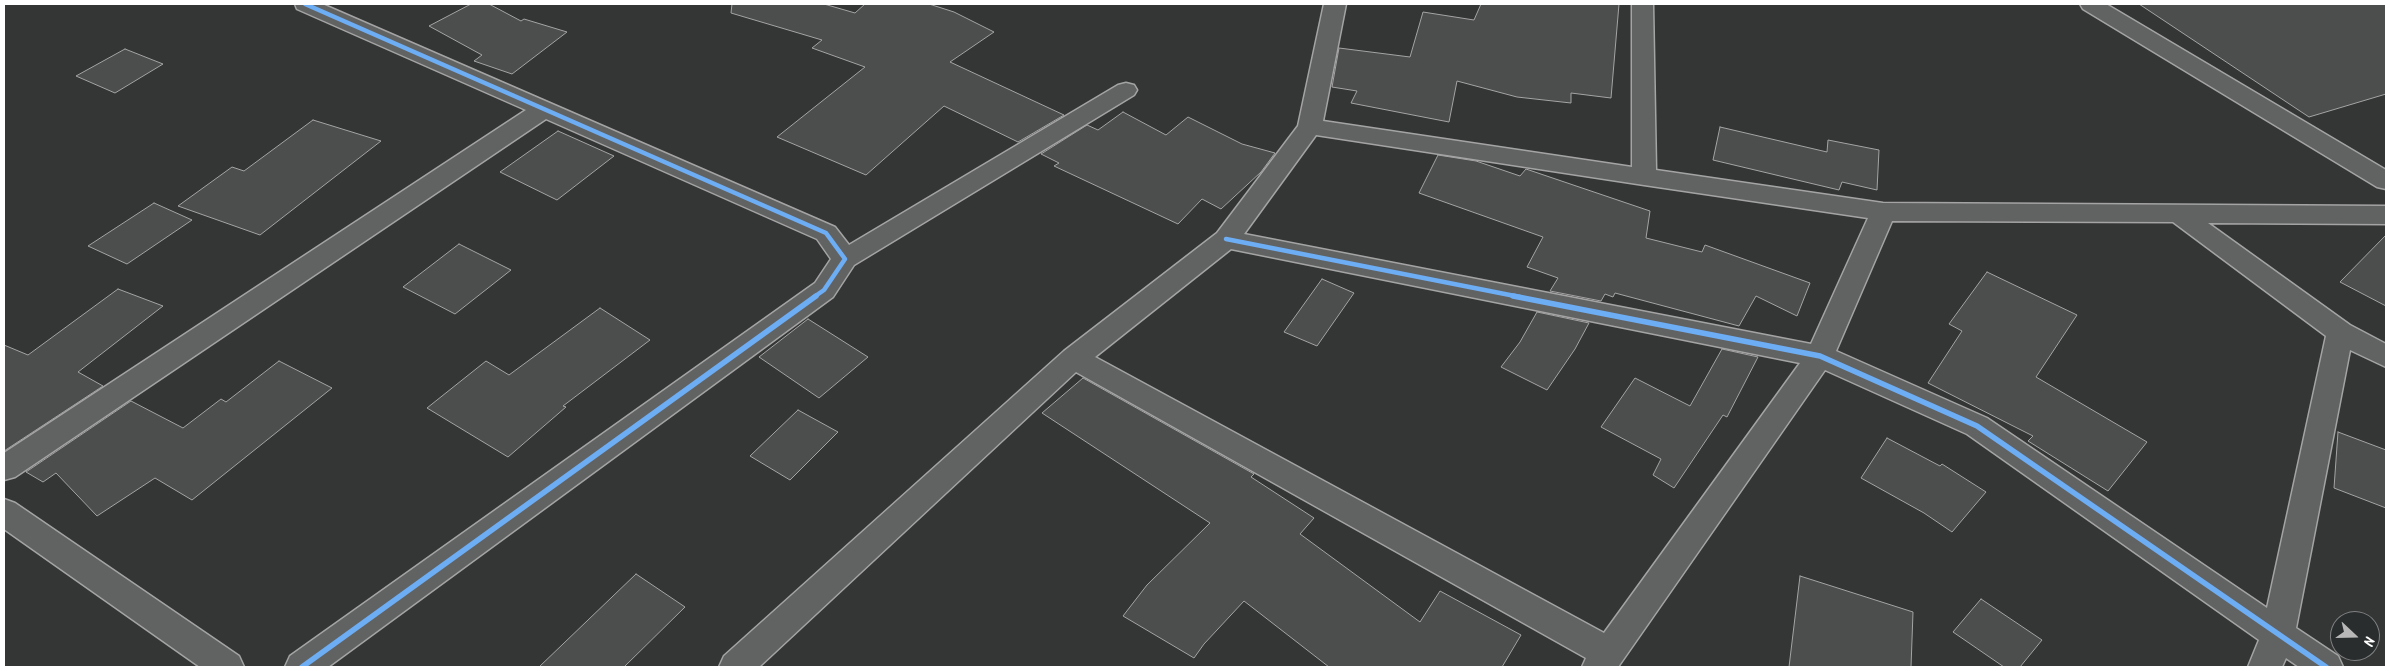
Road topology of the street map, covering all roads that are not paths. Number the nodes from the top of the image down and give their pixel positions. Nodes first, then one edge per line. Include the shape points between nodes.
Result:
1 (305, 4) edge
2 (1335, 4) edge
3 (1644, 4) edge
4 (2091, 4) edge
5 (1126, 90) dead end
6 (544, 109) junction
7 (1310, 127) junction
8 (1644, 177) junction
9 (2386, 181) edge
10 (1883, 212) junction
11 (2178, 213) junction
12 (2386, 215) edge
13 (1226, 239) junction
14 (845, 259) junction
15 (2340, 332) junction
16 (1820, 356) junction
17 (2386, 356) edge
18 (1074, 358) junction
19 (4, 468) edge
20 (4, 512) edge
21 (2278, 635) junction
22 (1604, 660) edge
23 (228, 667) edge
24 (302, 667) edge
25 (736, 667) edge
26 (2265, 667) edge
27 (2326, 667) edge

1 - 6 street
2 - 7 street
3 - 8 street
4 - 9 street
5 - 14 street
6 - 14 street via 826,233
6 - 19 street
7 - 8 street
7 - 13 street
8 - 10 street
10 - 11 street
10 - 16 street
11 - 12 street
11 - 15 street
13 - 16 street
13 - 18 street
14 - 24 street via 824,290
15 - 17 street
15 - 21 street
16 - 21 street via 1977,426
16 - 22 street
18 - 22 street
18 - 25 street
20 - 23 street
21 - 26 street
21 - 27 street

